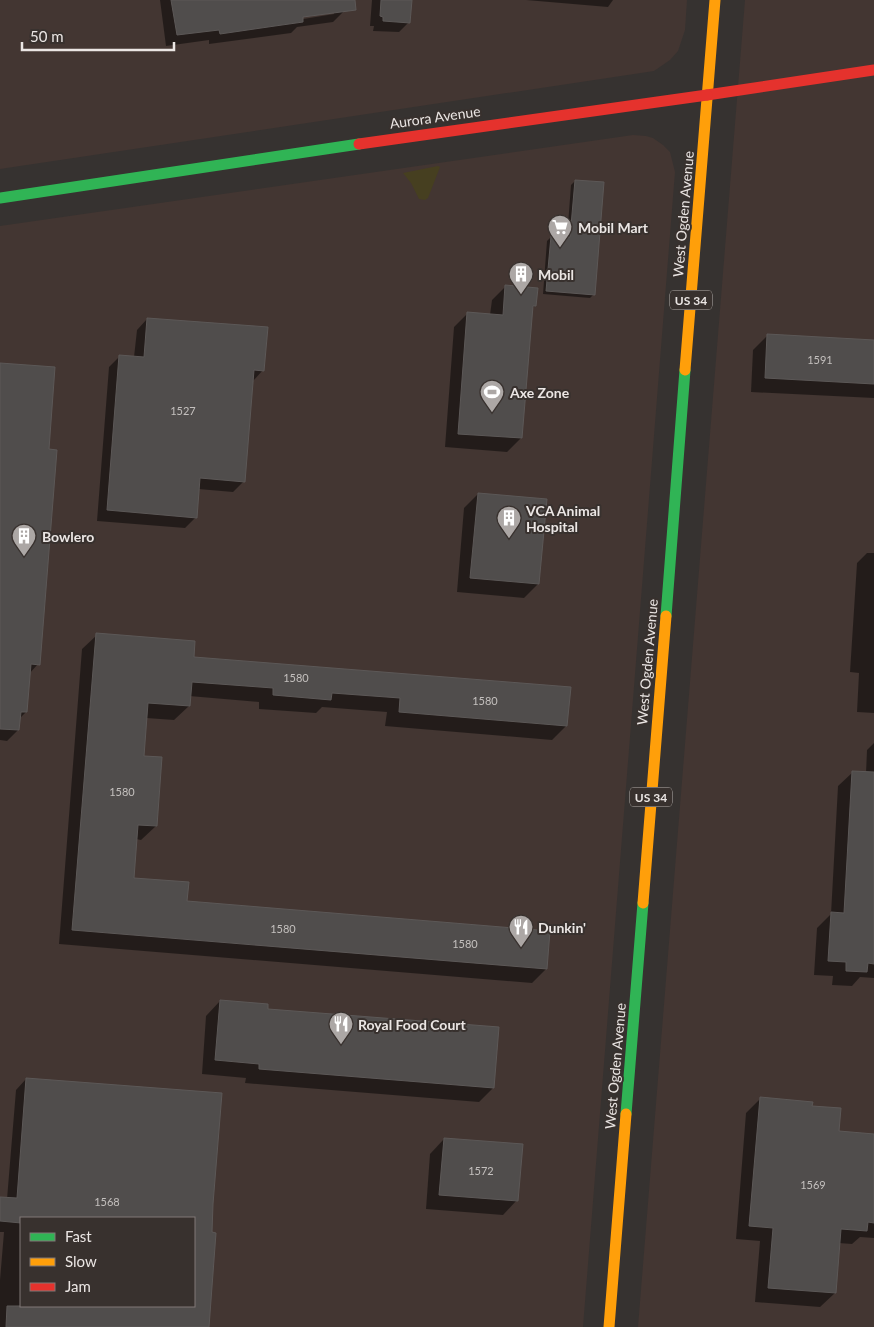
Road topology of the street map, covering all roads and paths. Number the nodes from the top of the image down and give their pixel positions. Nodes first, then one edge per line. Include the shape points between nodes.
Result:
1 (715, 0) edge
2 (874, 70) edge
3 (707, 95) junction
4 (0, 198) edge
5 (609, 1327) edge

1 - 3 main road, West Ogden Avenue / US 34
2 - 3 main road, Aurora Avenue
3 - 4 main road, Aurora Avenue
3 - 5 main road, West Ogden Avenue / US 34

